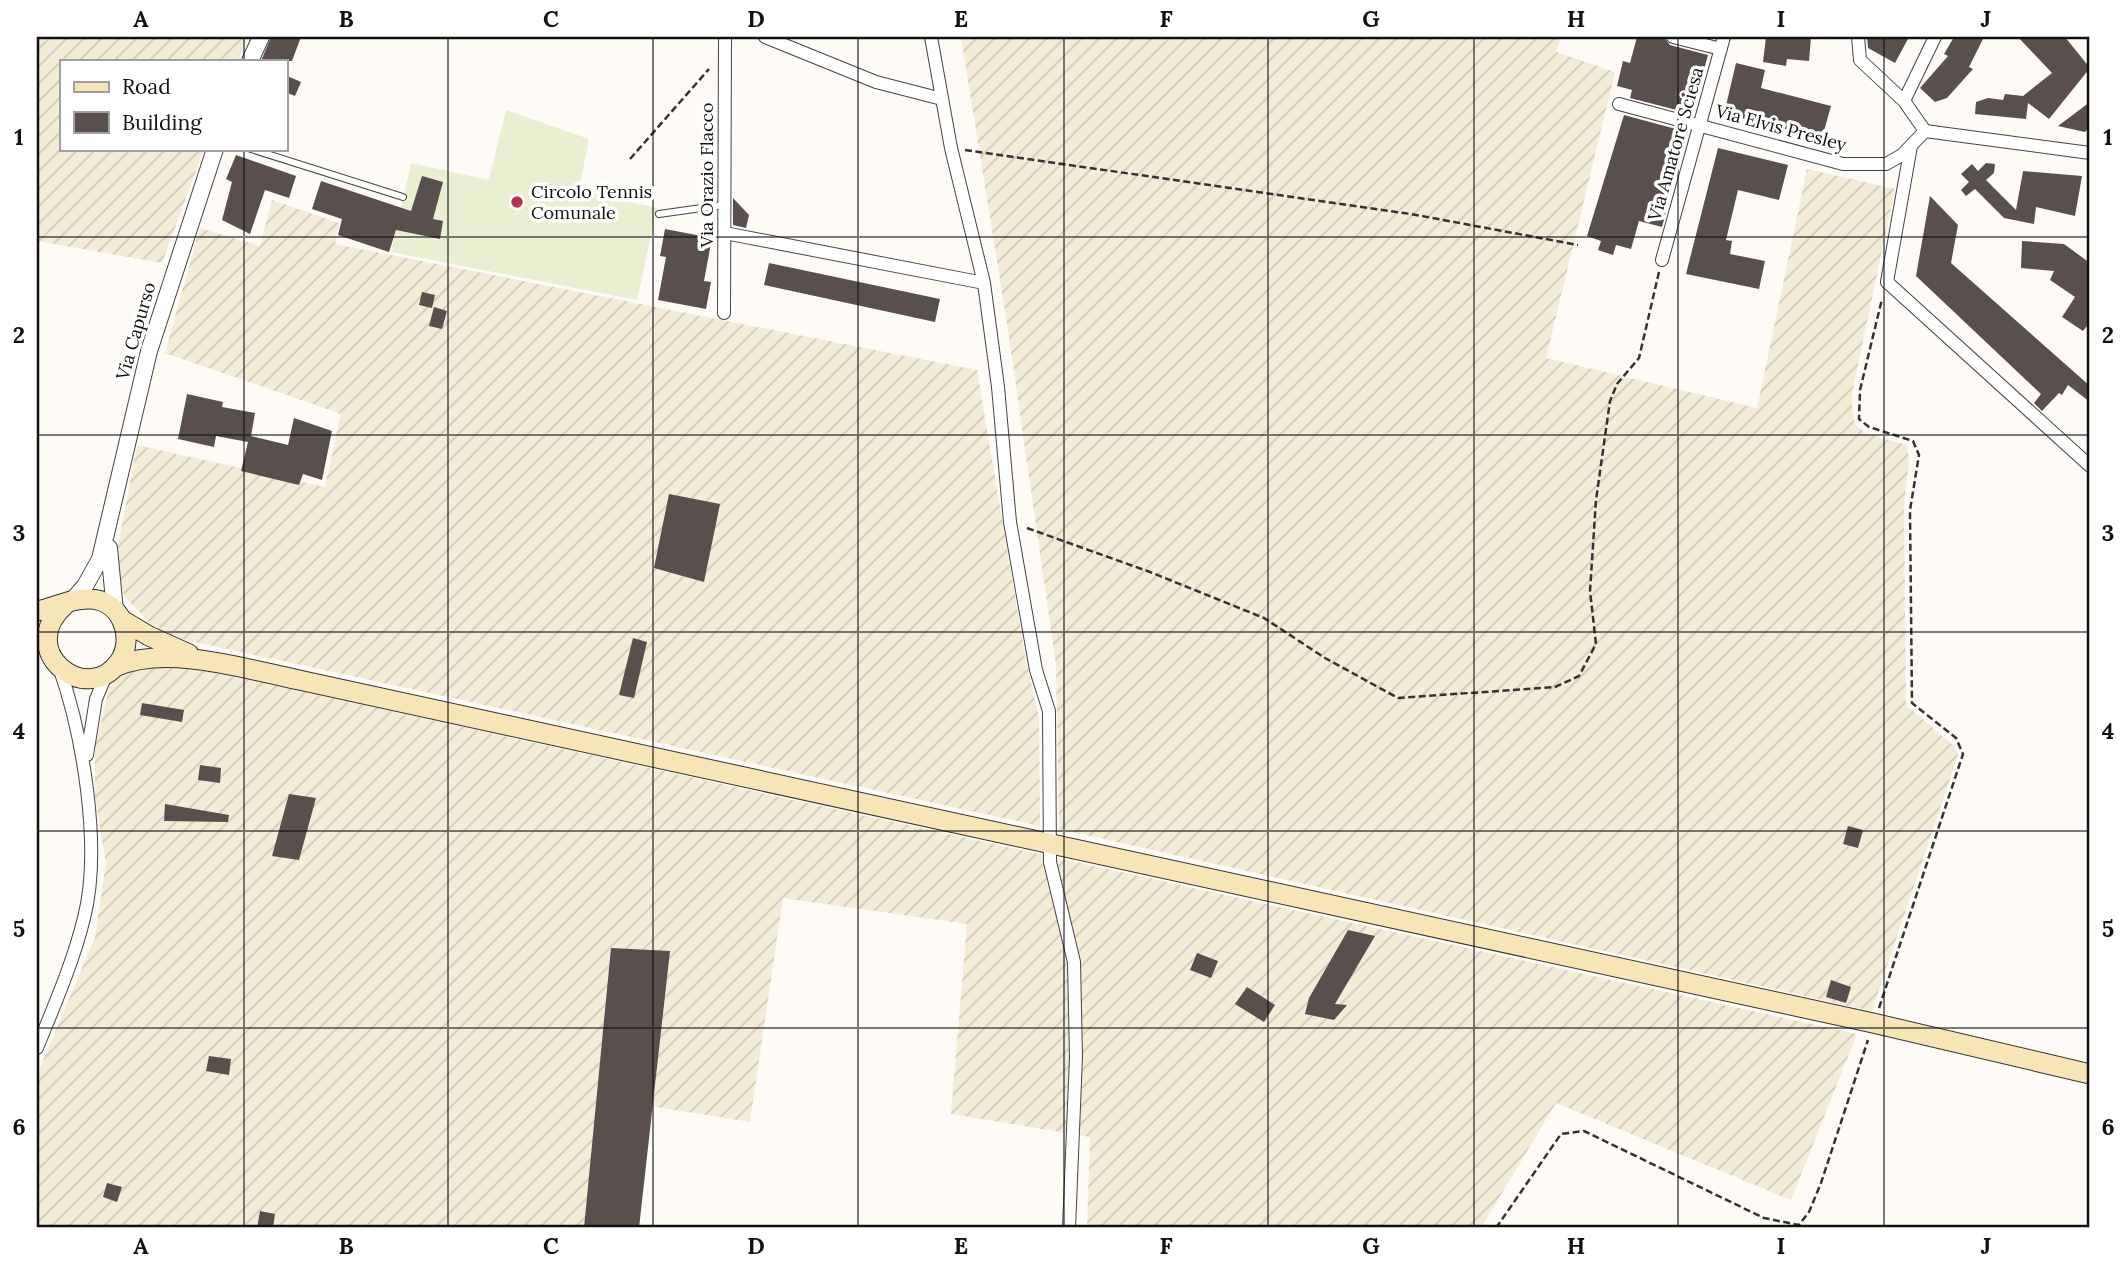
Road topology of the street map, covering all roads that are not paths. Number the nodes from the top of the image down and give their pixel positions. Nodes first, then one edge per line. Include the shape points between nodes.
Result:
1 (261, 37) edge
2 (726, 37) edge
3 (765, 37) edge
4 (932, 37) edge
5 (1673, 37) edge
6 (1858, 37) edge
7 (1935, 37) edge
8 (1722, 43) edge
9 (250, 60) edge
10 (942, 99) junction
11 (1904, 100) junction
12 (1619, 104) dead end
13 (1700, 125) junction
14 (1925, 131) junction
15 (1911, 146) junction
16 (215, 150) edge
17 (254, 150) edge
18 (2090, 153) edge
19 (403, 197) dead end
20 (725, 205) junction
21 (659, 214) dead end
22 (725, 233) junction
23 (1662, 260) road end
24 (984, 283) junction
25 (724, 313) dead end
26 (2090, 466) edge
27 (109, 528) junction
28 (68, 604) junction
29 (37, 611) edge
30 (119, 615) junction
31 (37, 646) edge
32 (206, 661) junction
33 (57, 665) junction
34 (111, 670) junction
35 (84, 776) junction
36 (1050, 844) junction
37 (37, 1048) edge
38 (2090, 1074) edge
39 (1069, 1228) edge

1 - 9 street
2 - 20 street, Via Orazio Flacco
3 - 10 street via 876,82
4 - 10 street
5 - 8 street
6 - 11 street via 1860,60
7 - 11 street
8 - 13 street, Via Amatore Sciesa
10 - 24 street
11 - 14 street
12 - 13 street, Via Elvis Presley
13 - 15 street, Via Elvis Presley via 1843,164 1886,164
13 - 23 street, Via Amatore Sciesa
14 - 15 street, Via Elvis Presley
14 - 18 street
15 - 26 street via 1887,282
16 - 27 street, Via Capurso via 149,351
17 - 19 lane
20 - 21 lane
20 - 22 street, Via Orazio Flacco
22 - 24 street
22 - 25 street, Via Orazio Flacco
24 - 36 street via 1010,522 1036,670 1049,711
27 - 28 street, Via Capurso via 94,571
27 - 30 street, Via Capurso via 108,566
28 - 29 main road
28 - 30 main road via 90,599
28 - 33 main road via 49,625 47,638
30 - 32 main road via 149,636
30 - 34 main road via 127,641
31 - 33 main road
32 - 34 main road via 151,658
32 - 36 main road
33 - 34 main road via 76,677 97,677
33 - 35 street via 76,718
34 - 35 street via 96,699
35 - 37 street via 92,872 85,917
36 - 38 main road
36 - 39 street via 1050,862 1074,962 1076,1057

